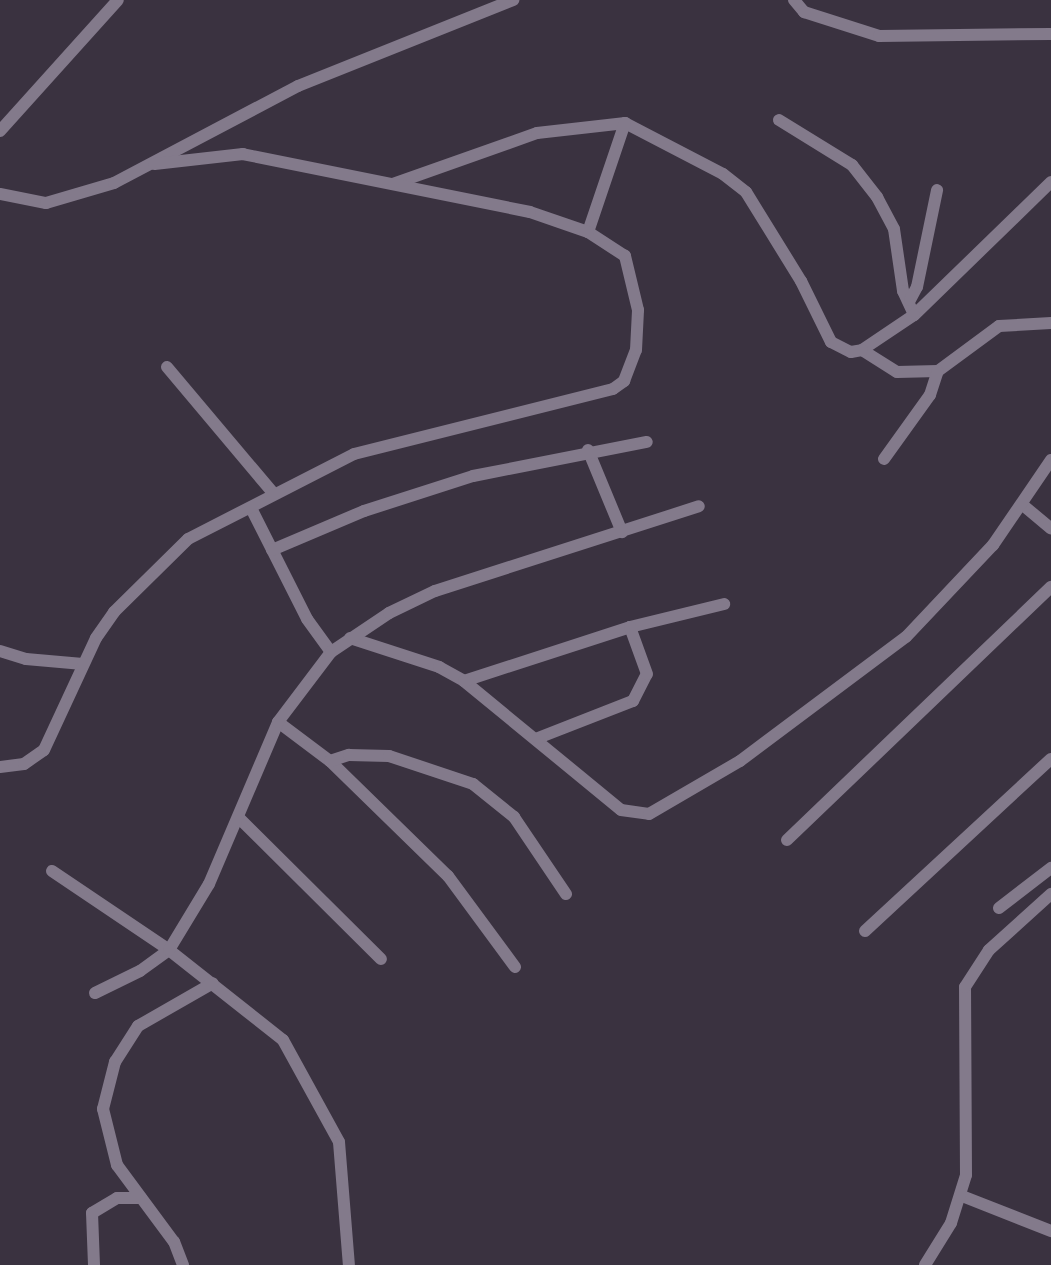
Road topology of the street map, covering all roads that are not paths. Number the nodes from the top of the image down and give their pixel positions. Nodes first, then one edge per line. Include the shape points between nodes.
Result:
1 (118, 0) edge
2 (513, 0) edge
3 (794, 0) edge
4 (1051, 34) edge
5 (779, 120) dead end
6 (625, 123) junction
7 (0, 131) edge
8 (155, 164) junction
9 (1051, 182) edge
10 (393, 184) junction
11 (937, 190) dead end
12 (0, 194) edge
13 (588, 232) junction
14 (910, 300) junction
15 (914, 315) junction
16 (1051, 323) edge
17 (862, 350) junction
18 (167, 367) dead end
19 (938, 371) junction
20 (647, 442) dead end
21 (588, 450) junction
22 (884, 459) dead end
23 (1051, 460) edge
24 (274, 494) junction
25 (699, 506) dead end
26 (1024, 506) junction
27 (252, 510) junction
28 (1051, 529) edge
29 (622, 532) junction
30 (272, 550) junction
31 (1051, 587) edge
32 (724, 604) dead end
33 (630, 627) junction
34 (350, 638) junction
35 (0, 651) edge
36 (331, 652) junction
37 (83, 664) junction
38 (464, 681) junction
39 (278, 722) junction
40 (538, 738) junction
41 (1051, 759) edge
42 (330, 761) junction
43 (0, 767) edge
44 (239, 818) junction
45 (787, 840) dead end
46 (1051, 868) edge
47 (52, 871) dead end
48 (566, 894) dead end
49 (1051, 894) edge
50 (999, 908) dead end
51 (865, 931) dead end
52 (169, 950) junction
53 (381, 959) dead end
54 (515, 967) dead end
55 (213, 983) junction
56 (95, 993) dead end
57 (962, 1196) junction
58 (141, 1198) junction
59 (1051, 1231) edge
60 (94, 1265) edge
61 (183, 1265) edge
62 (349, 1265) edge
63 (925, 1265) edge

1 - 7 street
2 - 8 street via 298,86
3 - 4 street via 804,12 879,36
5 - 14 street via 852,165 877,197 894,229 903,291
6 - 10 street via 537,133
6 - 13 street
6 - 17 street via 723,174 746,192 831,342 851,352
8 - 10 street via 243,154
8 - 12 street via 79,196 46,203
9 - 15 street
10 - 13 street via 530,212
11 - 14 street
13 - 24 street via 611,242 630,270 639,332 624,381 578,399 354,454
14 - 15 street
15 - 17 street
16 - 19 street via 999,326
17 - 19 street via 897,372
18 - 24 street
19 - 22 street via 930,395
20 - 21 street
21 - 29 street
21 - 30 street via 421,492
23 - 26 street
24 - 27 street
25 - 29 street
26 - 28 street
26 - 40 street via 954,590 906,637 740,761 649,814 621,810
27 - 30 street
27 - 37 street via 188,539 167,558 114,612
29 - 34 street via 435,591
30 - 36 street via 307,619
31 - 45 street
32 - 33 street
33 - 38 street
33 - 40 street via 647,674 633,701
34 - 36 street
34 - 38 street via 439,667
35 - 37 street
36 - 39 street
37 - 43 street via 44,750 24,764
38 - 40 street
39 - 42 street
39 - 44 street
41 - 51 street
42 - 48 street via 349,755 389,756 473,784 514,817
42 - 54 street via 448,876
44 - 52 street via 209,884
44 - 53 street
46 - 50 street
47 - 52 street
49 - 57 street via 989,950 965,987 967,1142
52 - 55 street
52 - 56 street
55 - 58 street via 138,1026 106,1086 109,1148
55 - 62 street via 283,1040 334,1129 349,1212
57 - 59 street
57 - 63 street
58 - 60 street via 117,1198 92,1213
58 - 61 street via 174,1242

